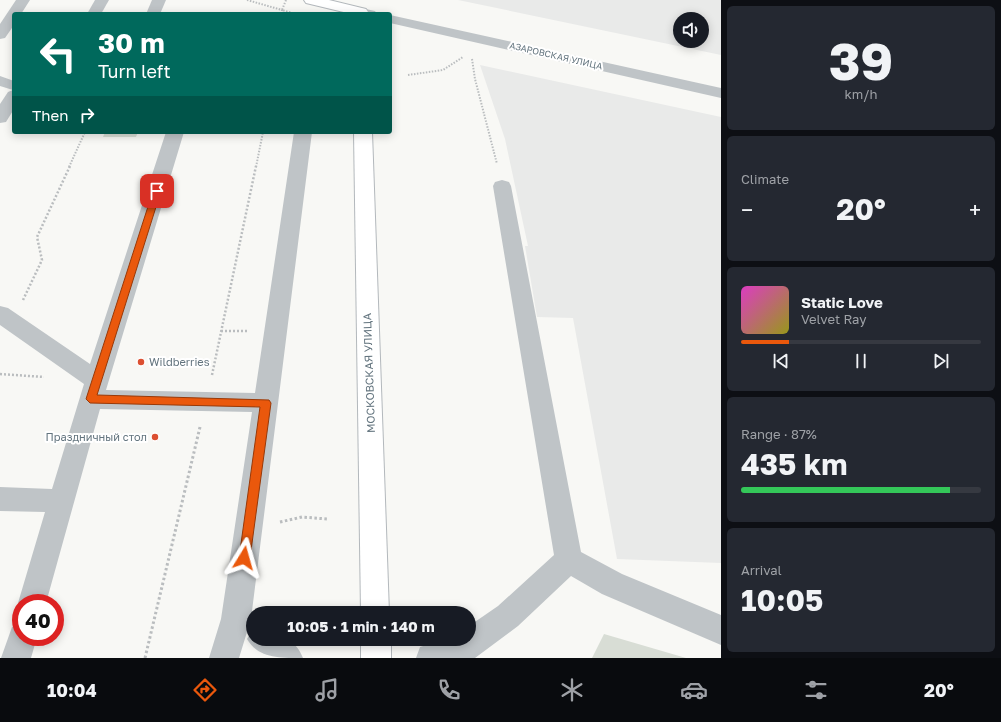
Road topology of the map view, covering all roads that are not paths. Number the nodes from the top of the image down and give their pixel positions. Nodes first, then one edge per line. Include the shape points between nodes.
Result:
1 (23, 0) edge
2 (102, 0) edge
3 (159, 0) edge
4 (311, 0) edge
5 (362, 11) edge
6 (15, 12) edge
7 (95, 12) edge
8 (154, 12) edge
9 (12, 17) edge
10 (392, 18) edge
11 (0, 35) edge
12 (0, 81) edge
13 (12, 85) edge
14 (721, 93) edge
15 (12, 98) edge
16 (0, 118) edge
17 (175, 134) edge
18 (303, 134) edge
19 (363, 134) edge
20 (502, 186) road end
21 (6, 319) edge
22 (94, 390) junction
23 (266, 403) junction
24 (0, 499) edge
25 (61, 501) junction
26 (569, 560) junction
27 (35, 594) edge
28 (375, 606) edge
29 (244, 626) edge
30 (721, 630) edge
31 (19, 646) edge
32 (272, 646) edge
33 (376, 646) edge
34 (16, 658) edge
35 (224, 658) edge
36 (288, 658) edge
37 (376, 658) edge
38 (431, 658) edge

1 - 6 street
2 - 7 street
3 - 8 street
4 - 5 main road
9 - 11 street
10 - 14 street, АЗАРОВСКАЯ УЛИЦА
12 - 13 street
15 - 16 street
17 - 22 street
18 - 23 street
19 - 28 main road, МОСКОВСКАЯ УЛИЦА
20 - 26 street
21 - 22 street
22 - 23 street
22 - 25 street
23 - 29 street
24 - 25 street
25 - 27 street
26 - 30 street via 612,584
26 - 38 street via 508,616 458,652
29 - 35 street
31 - 34 street
32 - 36 street
33 - 37 main road

